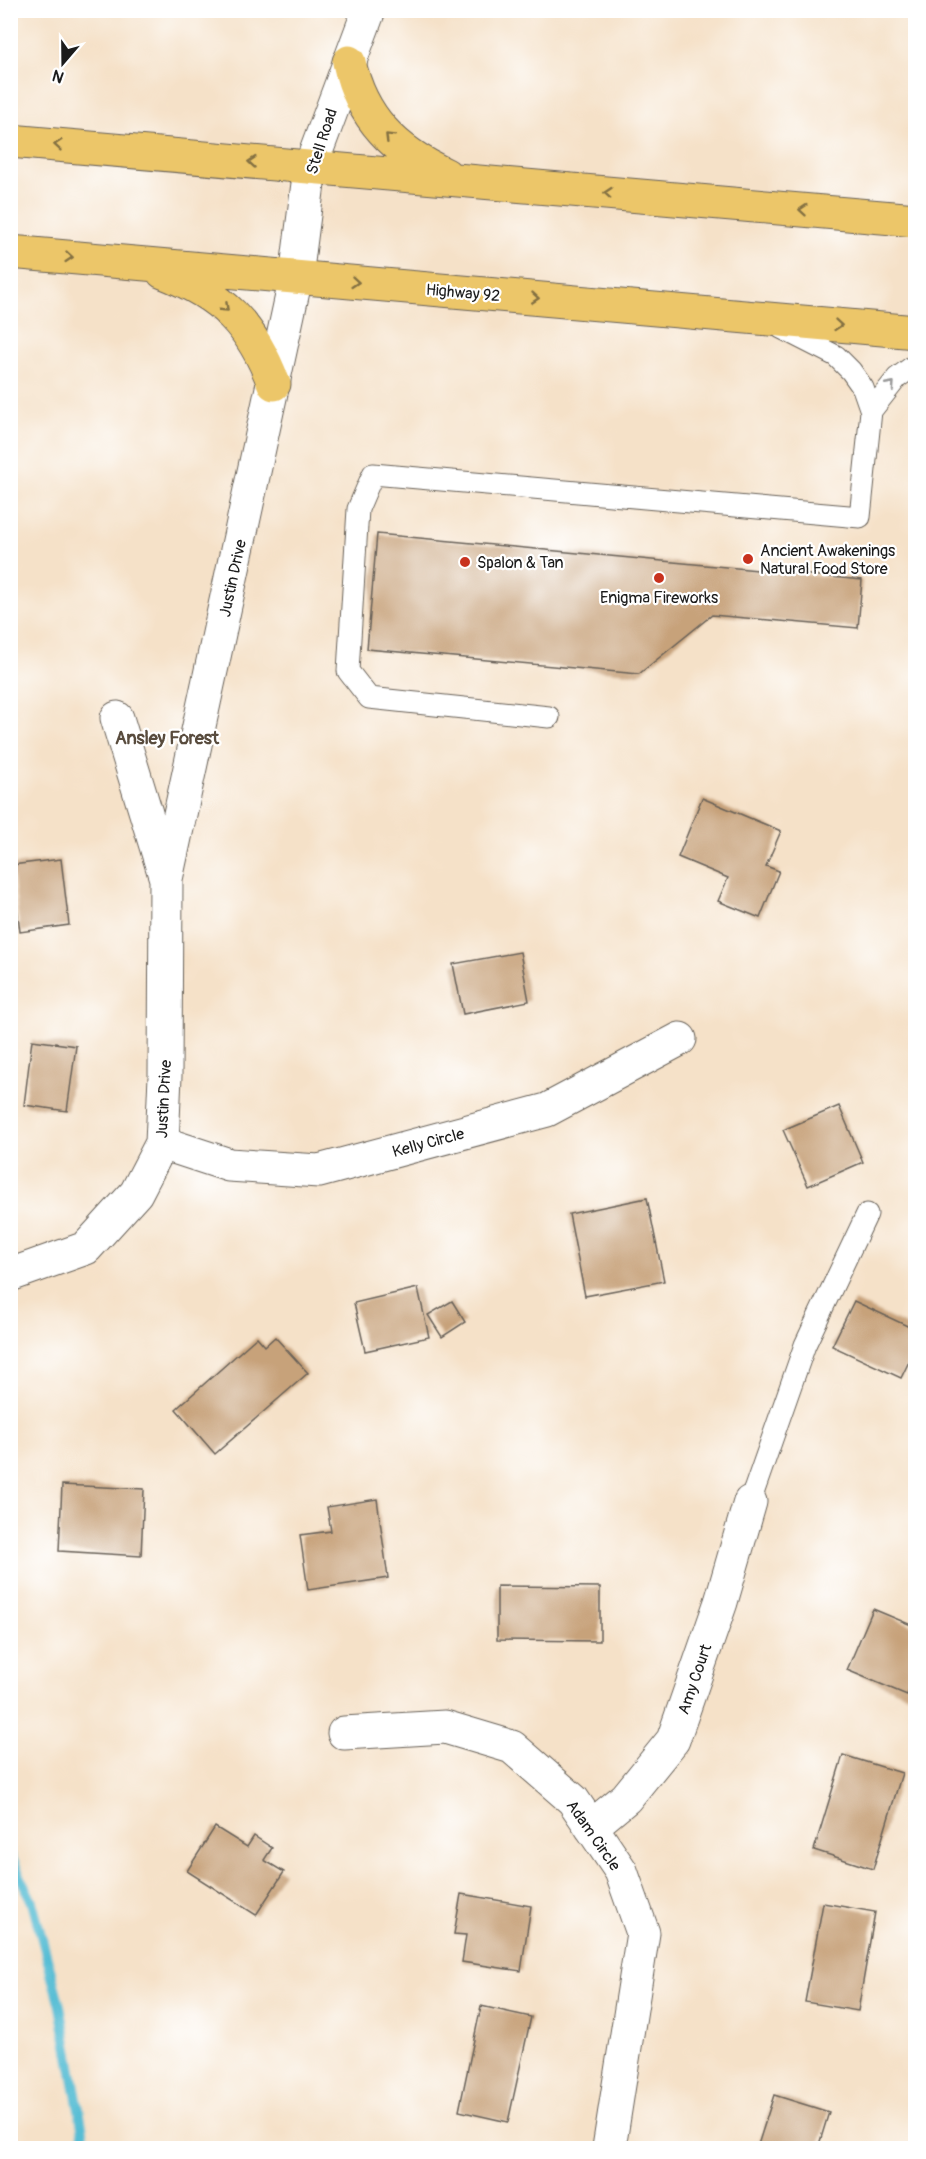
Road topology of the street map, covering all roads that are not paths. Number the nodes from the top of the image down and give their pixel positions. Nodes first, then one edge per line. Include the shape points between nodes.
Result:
1 (369, 10) edge
2 (349, 62) junction
3 (10, 141) edge
4 (310, 168) junction
5 (456, 180) junction
6 (915, 220) edge
7 (10, 252) edge
8 (136, 263) junction
9 (296, 277) junction
10 (758, 318) junction
11 (915, 332) edge
12 (915, 364) edge
13 (274, 384) junction
14 (871, 411) junction
15 (549, 717) dead end
16 (117, 718) dead end
17 (166, 879) junction
18 (680, 1039) dead end
19 (162, 1143) junction
20 (867, 1215) dead end
21 (10, 1275) edge
22 (750, 1502) joint
23 (344, 1733) dead end
24 (591, 1827) junction
25 (609, 2148) edge

1 - 2 street, Stell Road
2 - 4 street, Stell Road
5 -> 2 main road via 420,162 384,133 365,105
4 -> 3 main road
4 - 5 main road
4 - 9 street, Stell Road
6 -> 5 main road
7 -> 8 main road, Highway 92
8 - 9 main road, Highway 92
8 -> 13 main road via 166,273 220,302 256,344
9 -> 10 main road, Highway 92
9 - 13 street, Justin Drive
10 -> 11 main road, Highway 92
10 - 14 lane via 836,356 863,388
14 -> 12 lane via 897,378
13 - 17 street, Justin Drive
14 - 15 lane via 860,517 373,474 358,509 348,671 369,698
16 - 17 street, Justin Drive
17 - 19 street, Justin Drive
18 - 19 street, Kelly Circle via 548,1110 319,1172 229,1165
19 - 21 street, Justin Drive via 136,1192 86,1248
20 - 22 lane via 805,1344
22 - 24 street, Amy Court via 721,1602 673,1740 626,1798
23 - 24 street, Adam Circle via 445,1727 513,1748 573,1800
24 - 25 street, Adam Circle via 621,1872 643,1933

